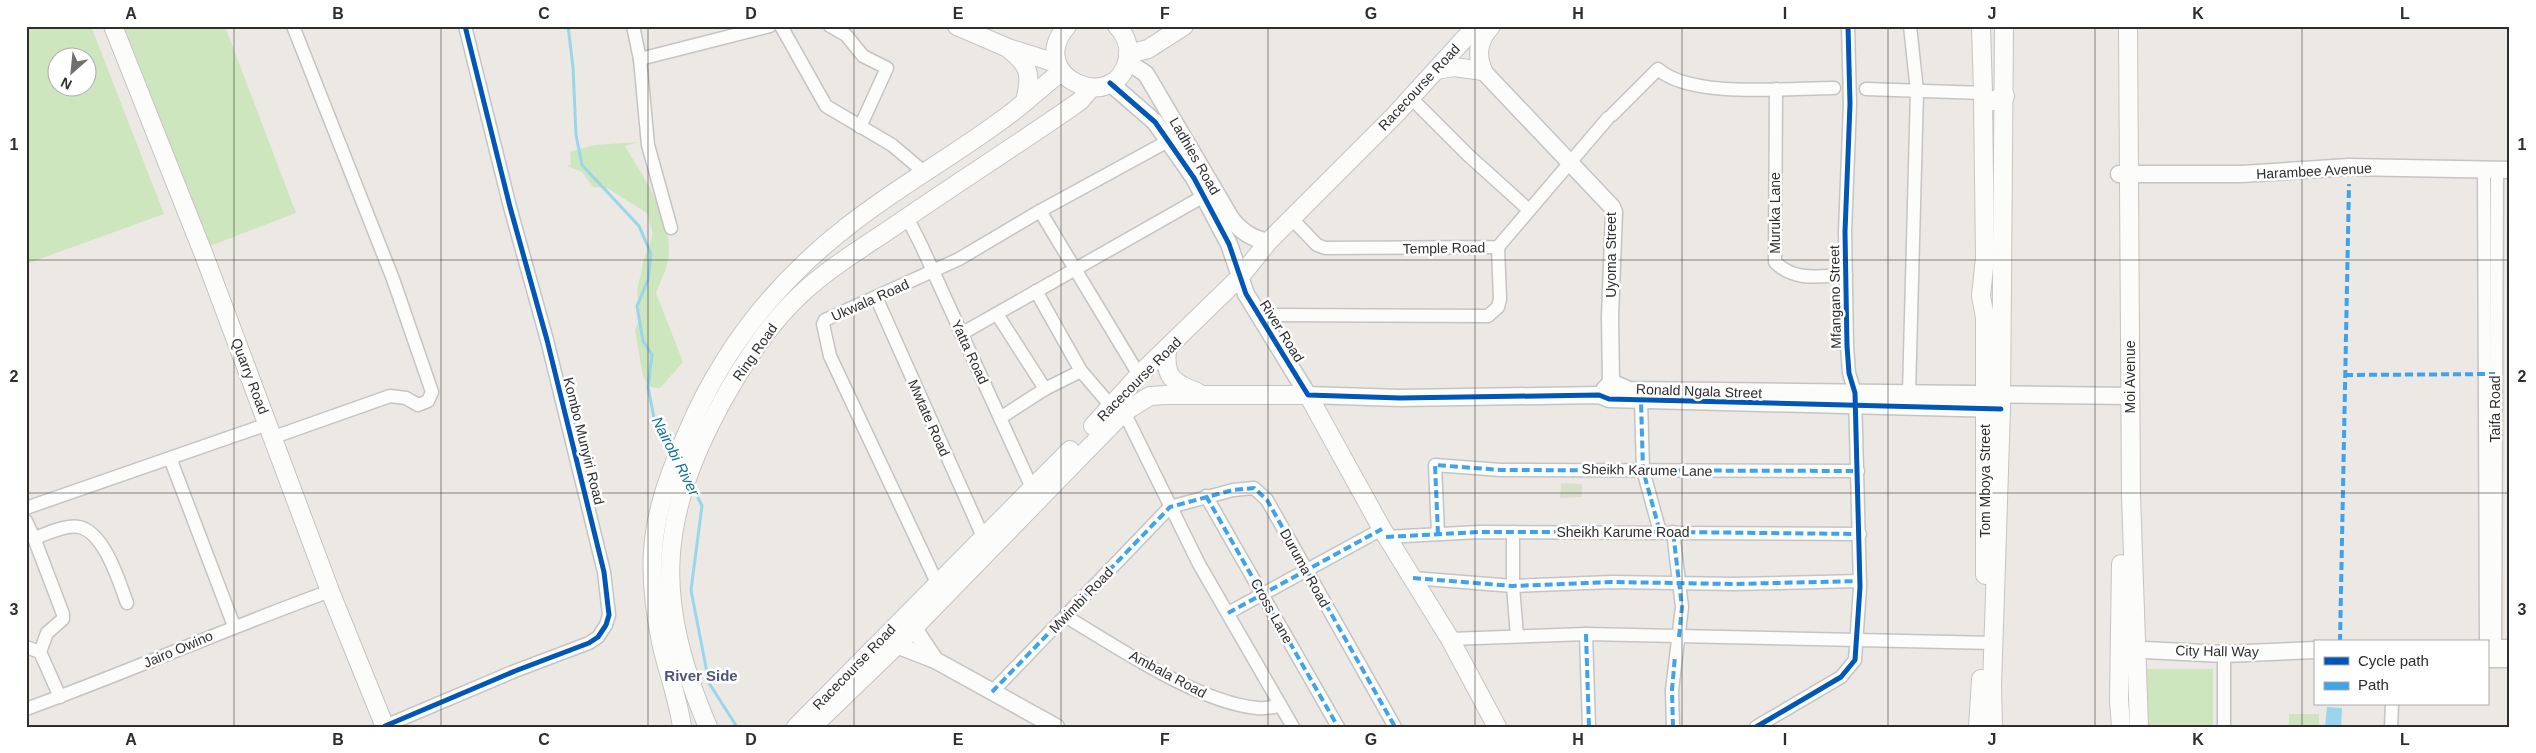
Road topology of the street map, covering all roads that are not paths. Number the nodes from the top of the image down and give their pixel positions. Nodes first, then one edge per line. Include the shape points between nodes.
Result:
1 (113, 26) edge
2 (293, 26) edge
3 (465, 26) edge
4 (633, 26) edge
5 (770, 26) edge
6 (780, 26) edge
7 (830, 26) edge
8 (957, 26) edge
9 (1067, 26) edge
10 (1117, 26) edge
11 (1184, 26) edge
12 (1476, 26) edge
13 (1491, 26) edge
14 (1848, 26) edge
15 (1910, 26) edge
16 (1981, 26) edge
17 (2004, 26) edge
18 (2118, 26) edge
19 (2128, 26) edge
20 (1008, 48) junction
21 (1128, 58) junction
22 (640, 59) junction
23 (1058, 67) junction
24 (1436, 70) junction
25 (1483, 71) junction
26 (1849, 71) junction
27 (1982, 74) junction
28 (2004, 75) junction
29 (1110, 83) junction
30 (1090, 88) junction
31 (1834, 88) junction
32 (1776, 89) junction
33 (1866, 89) junction
34 (1917, 91) junction
35 (1983, 95) junction
36 (2004, 96) junction
37 (1411, 98) junction
38 (1025, 101) junction
39 (1850, 104) junction
40 (860, 127) junction
41 (1170, 140) junction
42 (1570, 162) junction
43 (2497, 170) edge
44 (924, 172) junction
45 (2124, 174) junction
46 (1204, 196) junction
47 (1529, 210) junction
48 (1040, 211) junction
49 (907, 217) junction
50 (1292, 219) junction
51 (671, 228) dead end
52 (1268, 242) junction
53 (1498, 247) junction
54 (1075, 268) junction
55 (933, 272) junction
56 (1846, 275) junction
57 (1240, 277) junction
58 (1036, 291) junction
59 (876, 297) junction
60 (997, 314) junction
61 (1258, 315) junction
62 (961, 334) junction
63 (1167, 350) junction
64 (1081, 371) junction
65 (1139, 375) junction
66 (1611, 382) junction
67 (1045, 389) junction
68 (1200, 393) junction
69 (1909, 393) junction
70 (1308, 395) junction
71 (1599, 395) junction
72 (1150, 396) joint
73 (2125, 396) junction
74 (1855, 399) junction
75 (1641, 401) junction
76 (1993, 401) junction
77 (1117, 409) junction
78 (1000, 418) junction
79 (271, 430) junction
80 (170, 458) junction
81 (682, 466) junction
82 (1643, 470) junction
83 (1858, 472) junction
84 (1032, 488) junction
85 (1206, 496) junction
86 (1170, 507) junction
87 (26, 508) edge
88 (26, 521) edge
89 (1512, 532) junction
90 (1666, 532) junction
91 (1384, 533) junction
92 (1438, 534) junction
93 (1860, 534) junction
94 (34, 538) junction
95 (984, 539) junction
96 (1307, 571) junction
97 (1413, 578) junction
98 (1860, 581) junction
99 (938, 584) junction
100 (1679, 584) junction
101 (1513, 586) junction
102 (330, 591) junction
103 (1264, 595) junction
104 (127, 602) dead end
105 (1228, 613) junction
106 (1065, 616) junction
107 (909, 622) junction
108 (234, 626) junction
109 (1586, 634) junction
110 (1517, 636) junction
111 (1679, 637) junction
112 (1450, 639) junction
113 (1858, 639) junction
114 (889, 642) junction
115 (1988, 642) junction
116 (26, 647) edge
117 (2128, 649) junction
118 (2314, 650) edge
119 (40, 652) junction
120 (2496, 652) edge
121 (2224, 654) junction
122 (935, 660) junction
123 (992, 692) junction
124 (60, 697) junction
125 (1279, 706) junction
126 (2392, 706) edge
127 (26, 710) edge
128 (385, 727) edge
129 (682, 727) edge
130 (708, 727) edge
131 (796, 727) edge
132 (812, 727) edge
133 (1056, 727) edge
134 (1293, 727) edge
135 (1338, 727) edge
136 (1394, 727) edge
137 (1497, 727) edge
138 (1589, 727) edge
139 (1673, 727) edge
140 (1756, 727) edge
141 (1978, 727) edge
142 (1993, 727) edge
143 (2121, 727) edge
144 (2140, 727) edge
145 (2224, 727) edge
146 (2391, 727) edge

1 - 79 main road, Quarry Road
2 - 79 street via 393,280 432,392 428,401 418,405 406,398 390,396
3 - 128 street, Kombo Munyiri Road via 579,467 604,572 608,615 598,637 589,643
4 - 22 street
5 - 22 street
6 - 40 street via 826,106
7 - 40 street via 846,34 863,56 887,68
8 - 20 main road
9 - 23 main road via 1059,37
10 - 21 main road via 1127,42
11 - 21 main road
12 - 24 main road, Racecourse Road
13 - 25 main road via 1479,44 1478,59
14 - 26 street
15 - 34 street
16 - 27 main road, Tom Mboya Street
17 - 28 main road, Tom Mboya Street
18 - 45 main road, Moi Avenue
19 - 45 main road, Moi Avenue
20 - 23 main road
20 - 38 main road via 1025,63 1028,71
21 - 29 main road via 1118,78
21 - 52 street, Ladhies Road via 1146,74 1232,220 1252,238
22 - 51 street via 648,145
23 - 30 main road via 1079,85
23 - 38 main road, Ring Road
24 - 25 main road via 1454,67
24 - 37 main road, Racecourse Road
25 - 42 street, Uyoma Street
26 - 31 street
26 - 33 street
26 - 39 street, Mfangano Street
27 - 28 main road via 1990,70
27 - 35 main road, Tom Mboya Street
28 - 36 main road, Tom Mboya Street
29 - 30 main road
29 - 41 street, Ladhies Road via 1145,111
30 - 49 main road, Ring Road via 1080,102
31 - 32 street
31 - 39 street
32 - 42 street, Temple Road via 1730,90 1692,84 1669,78 1658,69 1610,116
32 - 56 street, Muruka Lane via 1775,262 1784,271 1800,276
33 - 34 street
33 - 39 street
34 - 35 street
34 - 69 street
35 - 36 main road via 1992,101
35 - 76 main road, Tom Mboya Street via 1985,258 1981,296
36 - 76 main road, Tom Mboya Street
37 - 47 street
37 - 50 main road, Racecourse Road
38 - 44 main road, Ring Road via 1001,121
39 - 56 street, Mfangano Street
40 - 44 street via 892,145
41 - 46 street, Ladhies Road
41 - 48 street, Ukwala Road
42 - 47 street, Temple Road
42 - 66 street, Uyoma Street via 1610,203 1614,212
43 - 45 street, Harambee Avenue via 2349,167 2242,174
43 - 120 street, Taifa Road
44 - 81 main road, Ring Road via 848,225 781,286 741,335 695,415
45 - 73 main road, Moi Avenue
46 - 54 street
46 - 57 street, Ladhies Road via 1229,244
47 - 53 street, Temple Road
48 - 54 street
48 - 55 street, Ukwala Road
49 - 55 street, Yatta Road
49 - 81 main road, Ring Road via 828,271 801,294 766,332
50 - 52 main road, Racecourse Road
50 - 53 street, Temple Road via 1317,245 1325,248
52 - 57 main road, Racecourse Road
53 - 61 street via 1500,299 1494,313 1479,316
54 - 58 street
54 - 65 street
55 - 59 street, Ukwala Road
55 - 62 street, Yatta Road
56 - 74 street, Mfangano Street via 1847,346
57 - 61 street, River Road
57 - 63 main road, Racecourse Road
58 - 60 street
58 - 64 street
59 - 95 street, Mwtate Road
59 - 99 street, Ukwala Road via 825,320 823,328 830,356
60 - 62 street
60 - 67 street
61 - 70 street, River Road
62 - 78 street, Yatta Road
63 - 65 main road, Racecourse Road
63 - 68 main road, Ronald Ngala Street via 1166,363 1173,380
64 - 67 street
64 - 77 street via 1102,398
65 - 77 main road, Racecourse Road
66 - 71 street
66 - 74 street, Ronald Ngala Street via 1629,390
67 - 78 street
68 - 70 main road, Ronald Ngala Street
68 - 72 main road, Ronald Ngala Street
69 - 74 street, Ronald Ngala Street
69 - 76 street, Ronald Ngala Street
70 - 71 street, Ronald Ngala Street via 1400,398
70 - 91 main road, River Road
71 - 75 street, Ronald Ngala Street via 1609,399
72 - 77 main road, Racecourse Road
73 - 76 street, Ronald Ngala Street
73 - 117 main road, Moi Avenue
74 - 75 street, Ronald Ngala Street
74 - 76 street, Ronald Ngala Street
74 - 83 street, Mfangano Street
75 - 82 street
76 - 115 main road, Tom Mboya Street
77 - 84 main road, Racecourse Road
77 - 86 street
77 - 107 main road, Racecourse Road
78 - 84 street, Yatta Road
79 - 80 street
79 - 102 main road, Quarry Road
80 - 87 street
80 - 108 street
81 - 129 main road, Ring Road via 660,506 654,541 654,597 661,643
81 - 130 main road, Ring Road via 669,588 676,634
82 - 83 street, Sheikh Karume Lane
82 - 90 street
82 - 92 street, Sheikh Karume Lane via 1501,470 1435,466
83 - 93 street, Mfangano Street
84 - 95 main road, Racecourse Road
85 - 86 street, Duruma Road
85 - 96 street, Duruma Road via 1243,488 1259,491
85 - 103 street, Cross Lane
86 - 105 street
86 - 106 street, Mwimbi Road
88 - 94 street
89 - 90 street, Sheikh Karume Road
89 - 92 street, Sheikh Karume Road
89 - 101 street
90 - 93 street, Sheikh Karume Road
90 - 100 street
91 - 92 street, Sheikh Karume Road
91 - 96 street, Sheikh Karume Road
91 - 97 main road, River Road
93 - 98 street, Mfangano Street
94 - 104 street via 78,526 87,530 96,537 115,569
94 - 119 street via 63,614 63,619 47,633
95 - 99 main road, Racecourse Road
96 - 103 street, Sheikh Karume Road
96 - 136 street, Duruma Road
97 - 101 street
97 - 112 main road, River Road
98 - 100 street
98 - 113 street, Mfangano Street
99 - 107 main road, Racecourse Road
100 - 101 street via 1612,582
100 - 111 street via 1682,607
101 - 110 street
102 - 108 street, Jairo Owino
102 - 128 main road, Quarry Road
103 - 105 street, Sheikh Karume Road
103 - 135 street, Cross Lane
105 - 125 street
106 - 123 street, Mwimbi Road
106 - 125 street, Ambala Road via 1211,697 1258,708
107 - 114 main road, Racecourse Road
107 - 122 street
108 - 124 street, Jairo Owino
109 - 110 street
109 - 111 street
109 - 138 street
110 - 112 street
111 - 113 street
111 - 139 street via 1672,690
112 - 137 main road, River Road
113 - 115 street
113 - 140 street, Mfangano Street via 1855,660 1841,676
114 - 122 street
114 - 131 main road, Racecourse Road
114 - 132 main road, Racecourse Road
115 - 141 main road, Tom Mboya Street
115 - 142 main road, Tom Mboya Street
116 - 119 street
117 - 121 street, City Hall Way
117 - 143 main road, Moi Avenue via 2118,700
117 - 144 main road, Moi Avenue
118 - 121 street, City Hall Way
119 - 124 street
121 - 145 street
122 - 123 street
123 - 133 street
124 - 127 street, Jairo Owino
125 - 134 street
126 - 146 street

